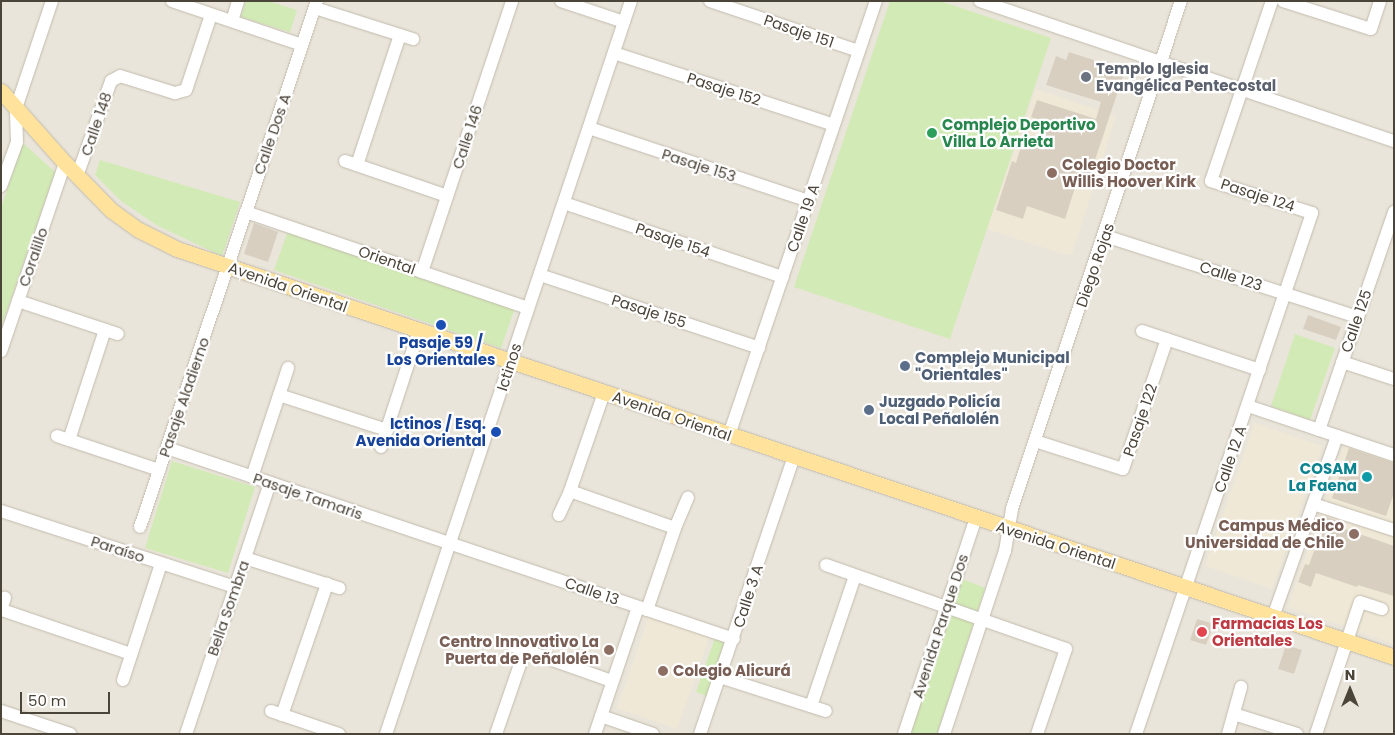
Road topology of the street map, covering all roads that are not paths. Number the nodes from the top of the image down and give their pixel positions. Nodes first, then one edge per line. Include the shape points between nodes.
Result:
1 (52, 1) edge
2 (172, 1) edge
3 (238, 1) edge
4 (512, 1) edge
5 (561, 1) edge
6 (631, 1) edge
7 (710, 1) edge
8 (876, 1) edge
9 (980, 1) edge
10 (1182, 1) edge
11 (1272, 1) edge
12 (1283, 1) edge
13 (1380, 1) edge
14 (316, 4) edge
15 (211, 15) junction
16 (232, 21) junction
17 (624, 22) junction
18 (400, 35) junction
19 (413, 39) dead end
20 (302, 45) junction
21 (859, 51) junction
22 (614, 53) junction
23 (1162, 62) junction
24 (1241, 89) junction
25 (1, 91) edge
26 (16, 108) junction
27 (834, 125) junction
28 (589, 128) junction
29 (1394, 141) edge
30 (65, 163) junction
31 (77, 176) junction
32 (1, 186) edge
33 (447, 196) junction
34 (808, 201) junction
35 (564, 203) junction
36 (246, 212) junction
37 (1394, 212) edge
38 (1312, 213) joint
39 (1105, 236) junction
40 (228, 267) junction
41 (422, 272) junction
42 (540, 275) junction
43 (783, 276) junction
44 (1285, 294) junction
45 (18, 301) junction
46 (528, 308) junction
47 (1358, 317) junction
48 (105, 330) junction
49 (419, 331) junction
50 (1142, 331) dead end
51 (118, 334) dead end
52 (1167, 339) junction
53 (759, 348) junction
54 (1, 351) edge
55 (511, 362) junction
56 (1342, 362) junction
57 (288, 368) dead end
58 (1260, 370) junction
59 (1394, 379) edge
60 (604, 394) junction
61 (279, 395) junction
62 (1248, 406) junction
63 (386, 430) junction
64 (1319, 430) junction
65 (729, 435) junction
66 (56, 436) dead end
67 (1338, 436) junction
68 (69, 440) junction
69 (1035, 441) junction
70 (381, 447) dead end
71 (167, 448) junction
72 (1394, 455) edge
73 (794, 457) junction
74 (159, 470) junction
75 (252, 477) junction
76 (270, 483) junction
77 (570, 491) junction
78 (688, 498) dead end
79 (1313, 504) junction
80 (1, 511) edge
81 (559, 515) dead end
82 (976, 518) junction
83 (140, 528) dead end
84 (675, 528) junction
85 (1009, 529) junction
86 (1394, 530) edge
87 (450, 543) junction
88 (245, 558) junction
89 (161, 564) junction
90 (826, 565) dead end
91 (856, 576) junction
92 (235, 587) junction
93 (1186, 588) junction
94 (3, 606) edge
95 (946, 607) junction
96 (642, 608) junction
97 (1382, 609) dead end
98 (1273, 617) junction
99 (983, 621) junction
100 (734, 639) junction
101 (1347, 641) junction
102 (131, 654) junction
103 (1394, 657) edge
104 (720, 676) junction
105 (123, 680) dead end
106 (612, 681) junction
107 (1241, 687) dead end
108 (811, 706) junction
109 (1, 710) edge
110 (826, 711) dead end
111 (1234, 714) junction
112 (601, 716) junction
113 (70, 734) edge
114 (186, 734) edge
115 (339, 734) edge
116 (386, 734) edge
117 (496, 734) edge
118 (595, 734) edge
119 (653, 734) edge
120 (700, 734) edge
121 (904, 734) edge
122 (944, 734) edge
123 (1037, 734) edge
124 (1136, 734) edge
125 (1228, 734) edge
126 (1297, 734) edge
127 (1316, 734) edge

1 - 26 street
2 - 15 street
3 - 16 street
4 - 33 street, Calle 146
5 - 17 street
6 - 17 street, Ictinos
7 - 21 street, Pasaje 151
8 - 21 street, Calle 19 A
9 - 23 street
10 - 23 street, Diego Rojas
11 - 24 street, Pasaje 124
12 - 13 street via 1371,29
14 - 18 street
14 - 20 street, Calle Dos A
15 - 16 street
15 - 31 street, Calle 148 via 186,90 175,93 123,76 113,78
16 - 20 street
17 - 22 street, Ictinos
18 - 19 street
18 - 33 street via 351,163
20 - 36 street, Calle Dos A
21 - 27 street, Calle 19 A
22 - 27 street, Pasaje 152
22 - 28 street, Ictinos
23 - 24 street
23 - 39 street, Diego Rojas
24 - 29 street
24 - 38 street, Pasaje 124 via 1211,181
25 - 26 main road, Avenida Oriental
26 - 30 main road, Avenida Oriental
26 - 32 street via 16,142
27 - 34 street, Calle 19 A
28 - 34 street, Pasaje 153
28 - 35 street, Ictinos
30 - 31 main road, Avenida Oriental
30 - 45 street, Coralillo
31 - 40 main road, Avenida Oriental via 111,210 139,230 177,249
33 - 41 street, Calle 146
34 - 43 street, Calle 19 A
35 - 42 street, Ictinos
35 - 43 street, Pasaje 154
36 - 40 street, Calle Dos A
36 - 41 street, Oriental
37 - 47 street, Calle 125
38 - 44 street, Calle 12 A
39 - 44 street, Calle 123
39 - 69 street, Diego Rojas
40 - 49 main road, Avenida Oriental
40 - 71 street, Pasaje Aladierno
41 - 46 street, Oriental
42 - 46 street, Ictinos
42 - 53 street, Pasaje 155
43 - 53 street, Calle 19 A
44 - 47 street, Calle 123
44 - 58 street, Calle 12 A
45 - 48 street
45 - 54 street, Coralillo
46 - 55 street, Ictinos
47 - 56 street, Calle 125
48 - 51 street
48 - 68 street
49 - 55 main road, Avenida Oriental
49 - 63 street
50 - 52 street
52 - 58 street
52 - 69 street, Pasaje 122 via 1123,469
53 - 65 street, Calle 19 A
55 - 60 main road, Avenida Oriental
55 - 87 street, Ictinos
56 - 59 street
56 - 64 street, Calle 125
57 - 61 street
58 - 62 street, Calle 12 A
60 - 65 main road, Avenida Oriental
60 - 77 street
61 - 63 street
61 - 75 street
62 - 64 street
62 - 93 street, Calle 12 A
63 - 70 street
64 - 67 street
65 - 73 main road, Avenida Oriental
66 - 68 street
67 - 72 street
67 - 79 street
68 - 74 street
69 - 85 street, Diego Rojas via 1012,509
71 - 74 street, Pasaje Aladierno
71 - 75 street, Pasaje Tamaris
73 - 82 main road, Avenida Oriental
73 - 100 street, Calle 3 A
74 - 83 street, Pasaje Aladierno
75 - 76 street, Pasaje Tamaris
76 - 87 street, Pasaje Tamaris
76 - 88 street, Bella Sombra
77 - 81 street
77 - 84 street
78 - 84 street
79 - 86 street
79 - 98 street
80 - 89 street, Paraíso
82 - 85 main road, Avenida Oriental
82 - 95 street, Avenida Parque Dos
84 - 96 street
85 - 93 main road, Avenida Oriental
85 - 99 street
87 - 96 street, Calle 13
87 - 116 street, Ictinos
88 - 92 street, Bella Sombra
88 - 115 street via 333,586 276,713
89 - 92 street, Paraíso
89 - 102 street
90 - 91 street
91 - 95 street
91 - 108 street
92 - 114 street, Bella Sombra
93 - 98 main road, Avenida Oriental
93 - 124 street, Calle 12 A
94 - 102 street
95 - 99 street
95 - 121 street, Avenida Parque Dos
96 - 100 street, Calle 13
96 - 106 street
97 - 101 street via 1360,602
98 - 101 main road, Avenida Oriental
99 - 122 street
99 - 123 street via 1066,649
100 - 104 street, Calle 3 A
101 - 103 main road, Avenida Oriental
101 - 127 street
102 - 105 street
104 - 108 street
104 - 120 street, Calle 3 A
106 - 112 street
106 - 117 street via 519,648
107 - 111 street
108 - 110 street
109 - 113 street
111 - 125 street
111 - 126 street
112 - 118 street
112 - 119 street

